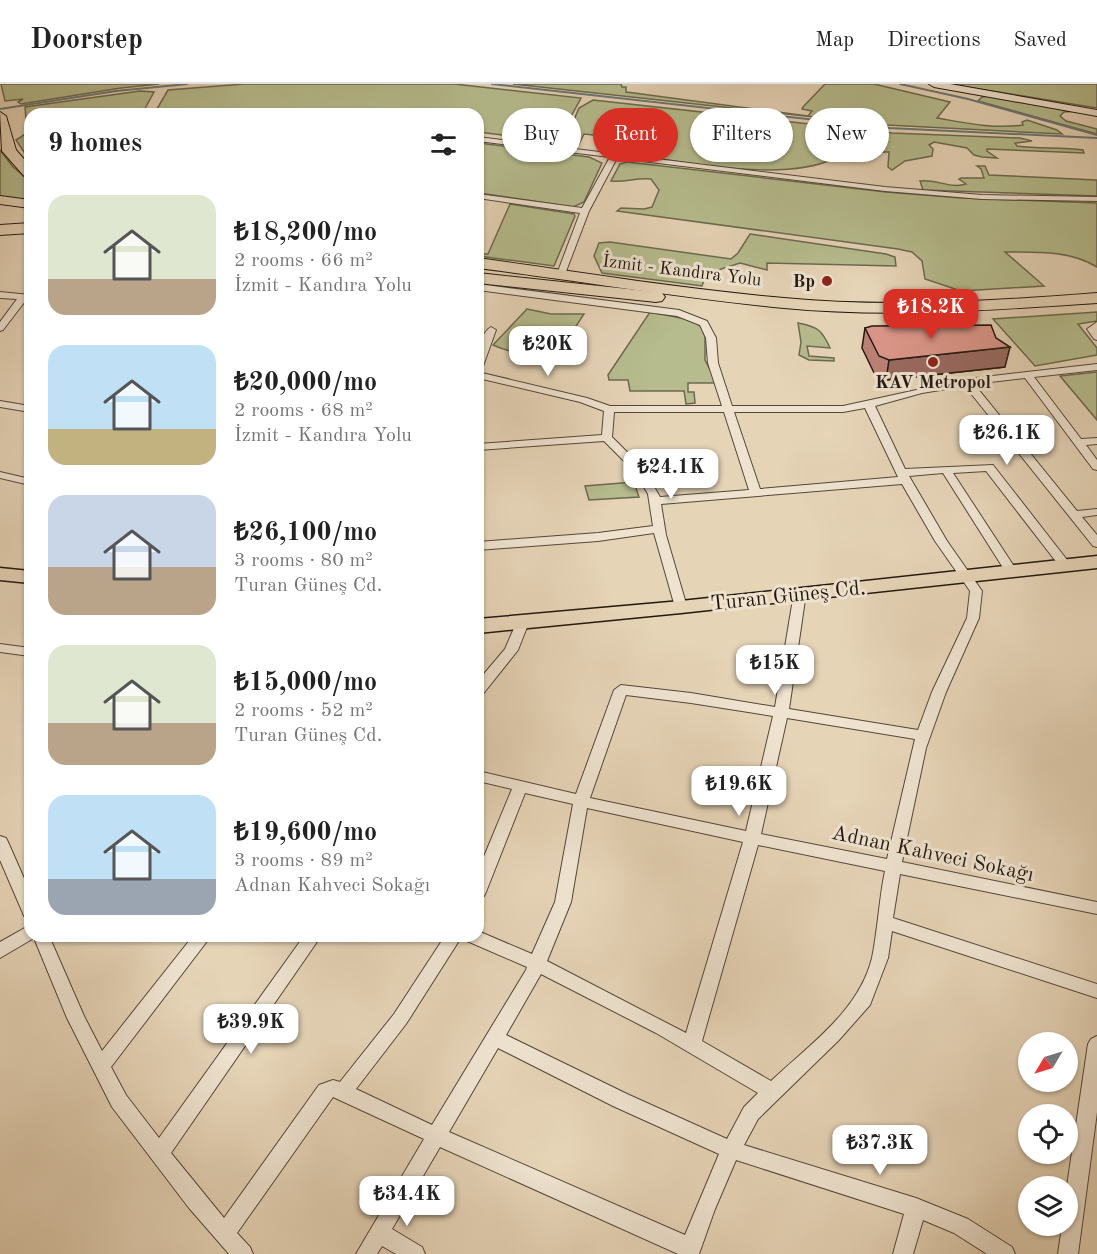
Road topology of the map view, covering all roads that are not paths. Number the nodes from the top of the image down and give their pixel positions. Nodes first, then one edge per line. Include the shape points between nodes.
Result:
1 (934, 84) edge
2 (944, 84) edge
3 (1096, 111) edge
4 (0, 118) edge
5 (484, 140) edge
6 (593, 153) edge
7 (611, 162) edge
8 (664, 162) edge
9 (24, 169) edge
10 (484, 197) edge
11 (0, 200) edge
12 (1097, 200) edge
13 (24, 203) edge
14 (0, 208) edge
15 (585, 211) junction
16 (24, 212) edge
17 (24, 228) edge
18 (0, 230) edge
19 (484, 264) edge
20 (484, 274) edge
21 (561, 274) junction
22 (484, 279) edge
23 (484, 287) edge
24 (0, 295) edge
25 (656, 297) junction
26 (24, 298) edge
27 (1097, 298) edge
28 (24, 301) edge
29 (1097, 308) edge
30 (1097, 325) edge
31 (0, 328) edge
32 (491, 330) dead end
33 (1097, 337) edge
34 (484, 349) edge
35 (1097, 367) edge
36 (484, 376) edge
37 (1028, 376) junction
38 (967, 382) junction
39 (0, 404) edge
40 (869, 405) junction
41 (24, 408) edge
42 (609, 409) junction
43 (730, 410) junction
44 (607, 438) junction
45 (1097, 441) edge
46 (1078, 442) junction
47 (484, 447) edge
48 (1097, 467) edge
49 (946, 470) junction
50 (0, 475) edge
51 (903, 477) junction
52 (24, 481) edge
53 (756, 493) junction
54 (656, 501) junction
55 (1097, 512) edge
56 (1074, 515) junction
57 (660, 530) junction
58 (1097, 543) edge
59 (484, 546) edge
60 (1097, 561) edge
61 (1065, 565) junction
62 (1011, 571) junction
63 (0, 574) edge
64 (24, 576) edge
65 (966, 576) junction
66 (800, 593) junction
67 (681, 607) junction
68 (523, 622) junction
69 (484, 625) edge
70 (0, 648) edge
71 (24, 651) edge
72 (484, 683) edge
73 (782, 713) junction
74 (924, 736) junction
75 (484, 777) edge
76 (520, 786) junction
77 (580, 801) junction
78 (752, 837) junction
79 (0, 842) edge
80 (894, 866) junction
81 (484, 877) edge
82 (24, 897) edge
83 (1097, 908) edge
84 (885, 922) junction
85 (24, 936) edge
86 (484, 940) edge
87 (44, 942) edge
88 (198, 942) edge
89 (309, 942) edge
90 (450, 942) edge
91 (0, 951) edge
92 (538, 962) junction
93 (1097, 991) edge
94 (495, 1039) junction
95 (692, 1044) junction
96 (1097, 1044) edge
97 (101, 1066) junction
98 (772, 1090) junction
99 (343, 1092) junction
100 (436, 1136) junction
101 (731, 1150) junction
102 (1090, 1150) edge
103 (159, 1153) junction
104 (916, 1208) junction
105 (225, 1233) junction
106 (379, 1233) junction
107 (690, 1251) edge
108 (243, 1254) edge
109 (366, 1254) edge
110 (415, 1254) edge
111 (903, 1254) edge
112 (1005, 1254) edge
113 (1068, 1254) edge

1 - 3 main road
2 - 3 main road
4 - 9 highway via 9,150
5 - 6 street
7 - 15 street
8 - 12 street via 896,190
10 - 15 street
11 - 13 highway
14 - 16 highway
15 - 21 street
17 - 18 highway
19 - 21 highway, İzmit - Kandıra Yolu
20 - 25 highway, İzmit - Kandıra Yolu
21 - 27 highway, İzmit - Kandıra Yolu via 785,303 987,306
22 - 25 highway
23 - 43 street via 694,317 708,329 714,363
24 - 26 street
25 - 29 highway, İzmit - Kandıra Yolu via 861,315 957,316
28 - 31 street
30 - 33 street via 1092,329
32 - 34 street
35 - 37 street
36 - 42 street
37 - 38 street
37 - 46 street
38 - 40 street
38 - 56 street
39 - 41 street
40 - 43 street via 843,409
40 - 51 street
42 - 43 street
42 - 44 street
43 - 53 street
44 - 47 street
44 - 54 street via 640,471
45 - 46 street
46 - 48 street
49 - 51 street
49 - 61 street via 989,467
49 - 62 street
50 - 52 street
51 - 53 street
51 - 65 street
53 - 54 street
54 - 57 street
55 - 56 street
56 - 58 street
57 - 59 street
57 - 67 street
60 - 61 main road, Turan Güneş Cd.
61 - 62 main road, Turan Güneş Cd.
62 - 65 main road, Turan Güneş Cd.
63 - 64 main road
65 - 66 main road, Turan Güneş Cd.
65 - 74 street via 976,591 973,618 939,692
66 - 67 main road, Turan Güneş Cd.
66 - 73 street
67 - 68 main road, Turan Güneş Cd.
68 - 69 main road, Turan Güneş Cd.
68 - 72 street via 510,650
70 - 71 street
73 - 74 street
73 - 77 street via 621,690
73 - 78 street
74 - 80 street
75 - 76 street, Adnan Kahveci Sokağı
76 - 77 street, Adnan Kahveci Sokağı
76 - 81 street
77 - 78 street, Adnan Kahveci Sokağı
77 - 92 street via 563,902
78 - 80 street, Adnan Kahveci Sokağı
78 - 95 street
79 - 82 street
80 - 83 street, Adnan Kahveci Sokağı
80 - 84 street
84 - 93 street
84 - 98 street via 880,958 863,1002
85 - 91 street
86 - 92 street
87 - 97 street
88 - 97 street
89 - 103 street
90 - 99 street via 400,1019
92 - 94 street
92 - 95 street
94 - 100 street
94 - 101 street
95 - 98 street
96 - 102 street
97 - 103 street via 119,1101
98 - 101 street via 751,1113
99 - 100 street
99 - 105 street via 333,1088 326,1091
100 - 106 street
100 - 107 street
101 - 104 street
101 - 107 street
102 - 113 street
103 - 105 street
104 - 111 street
104 - 112 street via 962,1226
105 - 108 street
106 - 109 street
106 - 110 street

